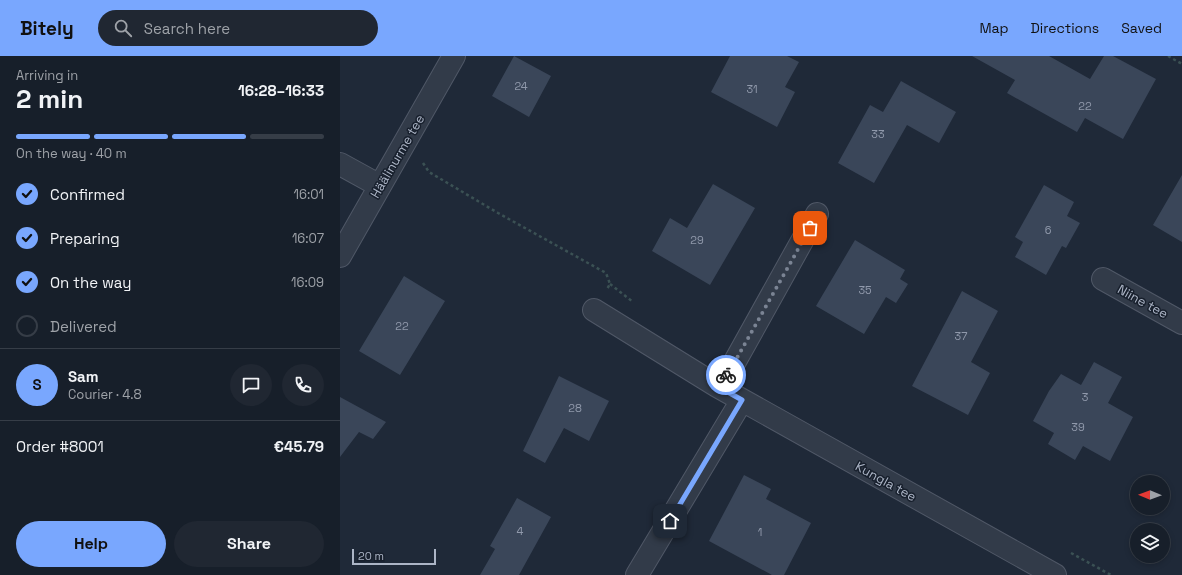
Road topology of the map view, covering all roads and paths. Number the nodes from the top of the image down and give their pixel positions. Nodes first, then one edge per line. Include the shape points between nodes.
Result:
1 (454, 56) edge
2 (1168, 56) edge
3 (1182, 64) edge
4 (407, 138) junction
5 (340, 164) edge
6 (380, 186) junction
7 (818, 214) dead end
8 (340, 256) edge
9 (1103, 279) dead end
10 (594, 310) joint
11 (1182, 323) edge
12 (717, 386) junction
13 (742, 400) junction
14 (638, 575) edge
15 (1055, 575) edge

1 - 4 street, Häälinurme tee
2 - 3 path
4 - 6 street, Häälinurme tee
4 - 10 path via 429,172 606,273 610,284
5 - 6 street
6 - 8 street, Häälinurme tee
7 - 12 street via 733,365
9 - 11 street, Niine tee
10 - 12 street, Kungla tee
12 - 13 street, Kungla tee
13 - 14 street
13 - 15 street, Kungla tee

